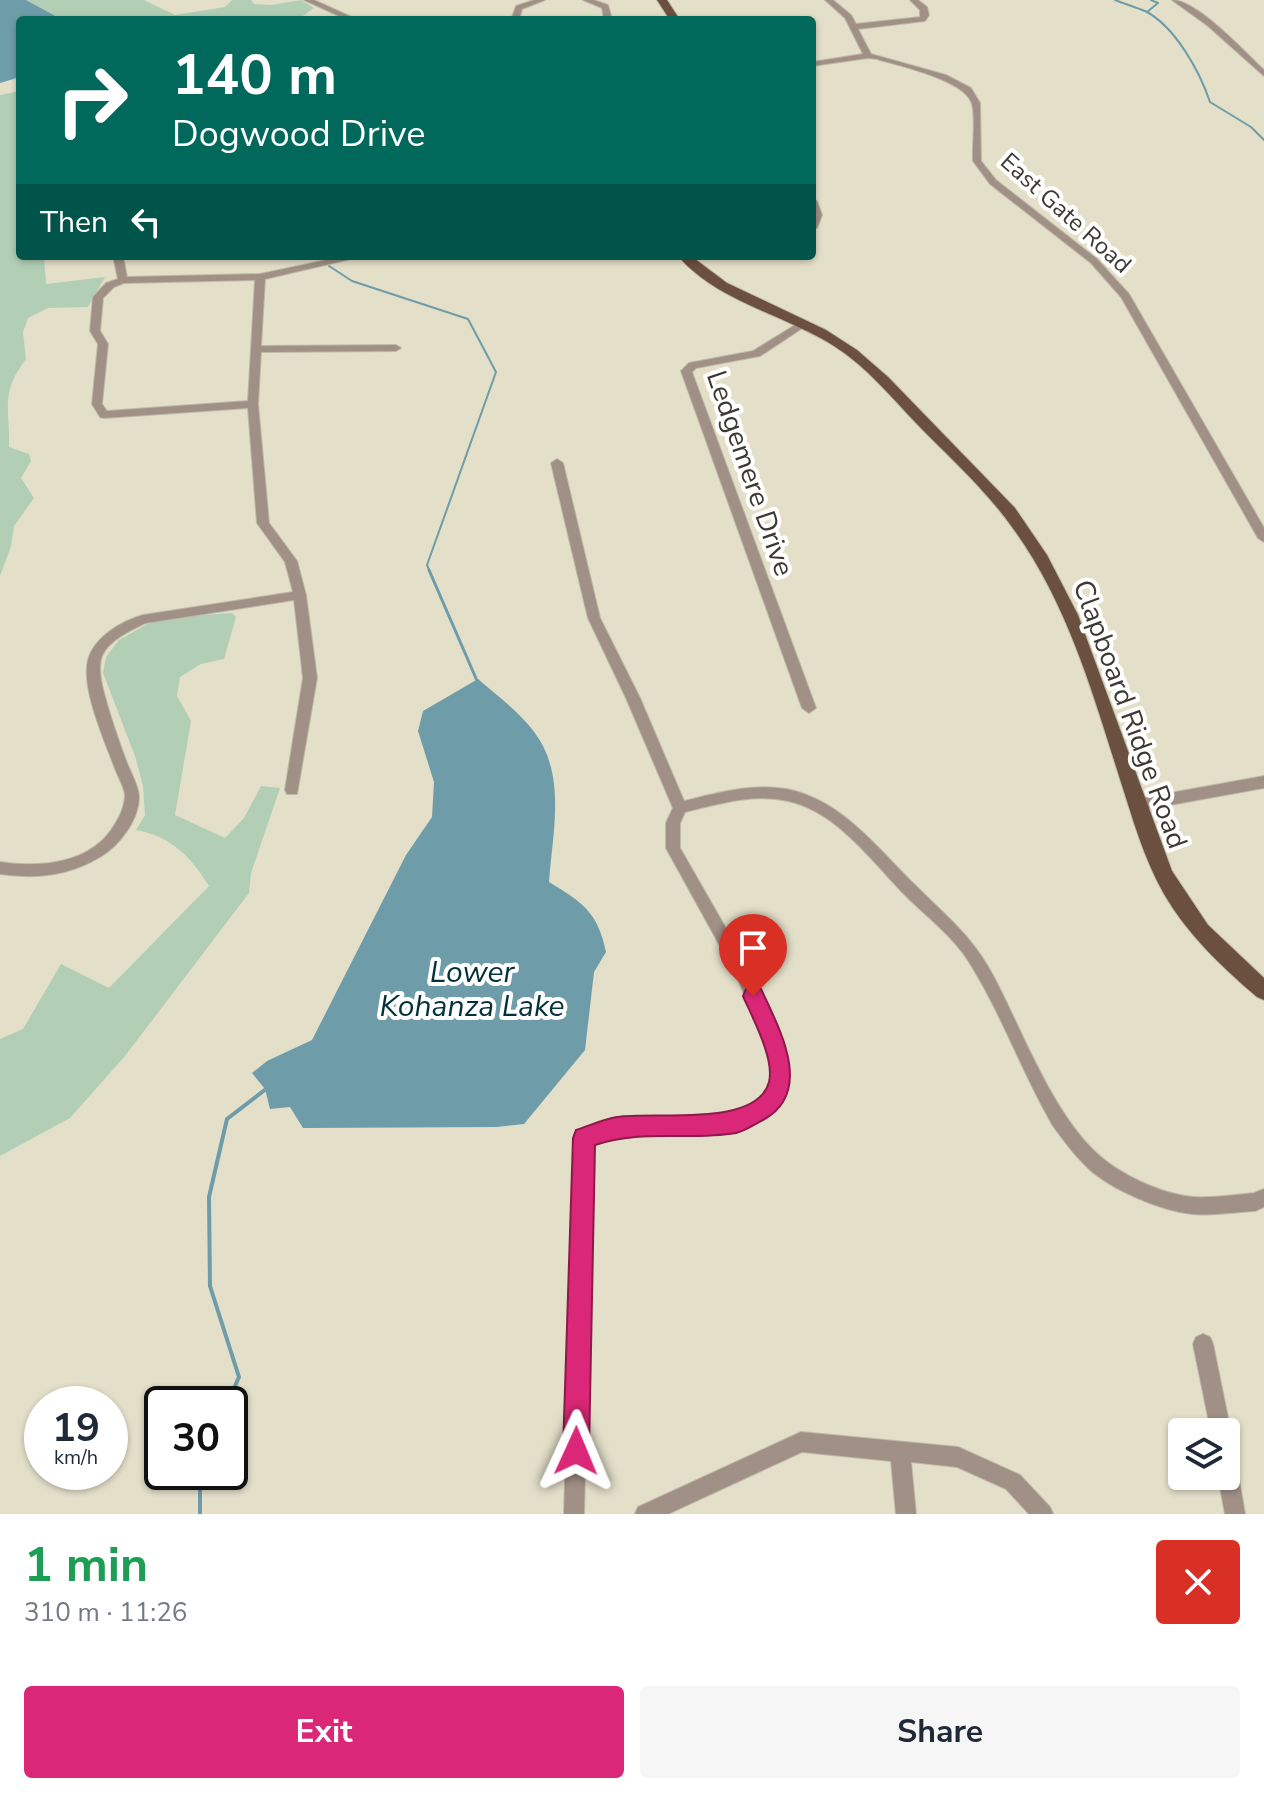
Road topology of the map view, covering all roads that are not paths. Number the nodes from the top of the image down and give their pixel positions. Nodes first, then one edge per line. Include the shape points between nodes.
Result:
1 (308, 0) edge
2 (534, 0) edge
3 (541, 0) edge
4 (587, 0) edge
5 (829, 0) edge
6 (914, 0) edge
7 (1176, 0) edge
8 (345, 16) edge
9 (516, 16) edge
10 (607, 16) edge
11 (854, 27) junction
12 (868, 56) junction
13 (816, 63) edge
14 (1264, 74) edge
15 (119, 260) edge
16 (340, 260) edge
17 (689, 260) edge
18 (260, 277) junction
19 (123, 280) junction
20 (800, 325) junction
21 (396, 348) dead end
22 (256, 349) junction
23 (253, 404) junction
24 (557, 463) dead end
25 (1264, 538) edge
26 (300, 595) junction
27 (809, 708) dead end
28 (1264, 782) edge
29 (292, 790) dead end
30 (1137, 805) junction
31 (680, 808) junction
32 (0, 868) edge
33 (1264, 991) edge
34 (1264, 1198) edge
35 (1203, 1344) dead end
36 (1218, 1418) edge
37 (900, 1452) junction
38 (1231, 1490) edge
39 (574, 1514) edge
40 (645, 1514) edge
41 (906, 1514) edge
42 (1043, 1514) edge
43 (1235, 1514) edge

1 - 8 street
2 - 3 street
2 - 9 street
4 - 10 street via 603,6
5 - 11 street
6 - 11 street via 924,9 922,19
7 - 14 street via 1211,24
11 - 12 street
12 - 13 street
12 - 25 street, East Gate Road via 943,77 972,95 977,161 993,182 1094,261 1125,296
15 - 19 street
16 - 18 street
17 - 20 main road, Clapboard Ridge Road via 728,291
18 - 19 street
18 - 22 street
19 - 23 street via 98,297 94,312 95,331 103,344 100,411 111,416
20 - 27 street, Ledgemere Drive via 756,354 693,365 686,371
20 - 30 main road, Clapboard Ridge Road via 841,344 870,368 1018,523 1055,579 1076,624
21 - 22 street
22 - 23 street
23 - 26 street via 263,523 291,561
24 - 31 street via 594,618
26 - 29 street via 310,678
26 - 32 street via 143,619 105,643 95,658 95,689 132,796 125,822 100,849 75,865 24,873
28 - 30 street
30 - 33 main road, Clapboard Ridge Road via 1156,859 1192,920
31 - 34 street via 760,791 789,793 820,805 864,842 974,956 1055,1113 1095,1164 1138,1188 1189,1205
31 - 39 street via 673,823 673,848 743,972 774,1043 781,1080 770,1105 737,1122 616,1127 584,1138
35 - 36 street
37 - 40 street via 801,1442
37 - 41 street
37 - 42 street via 958,1457 1013,1482
38 - 43 street

